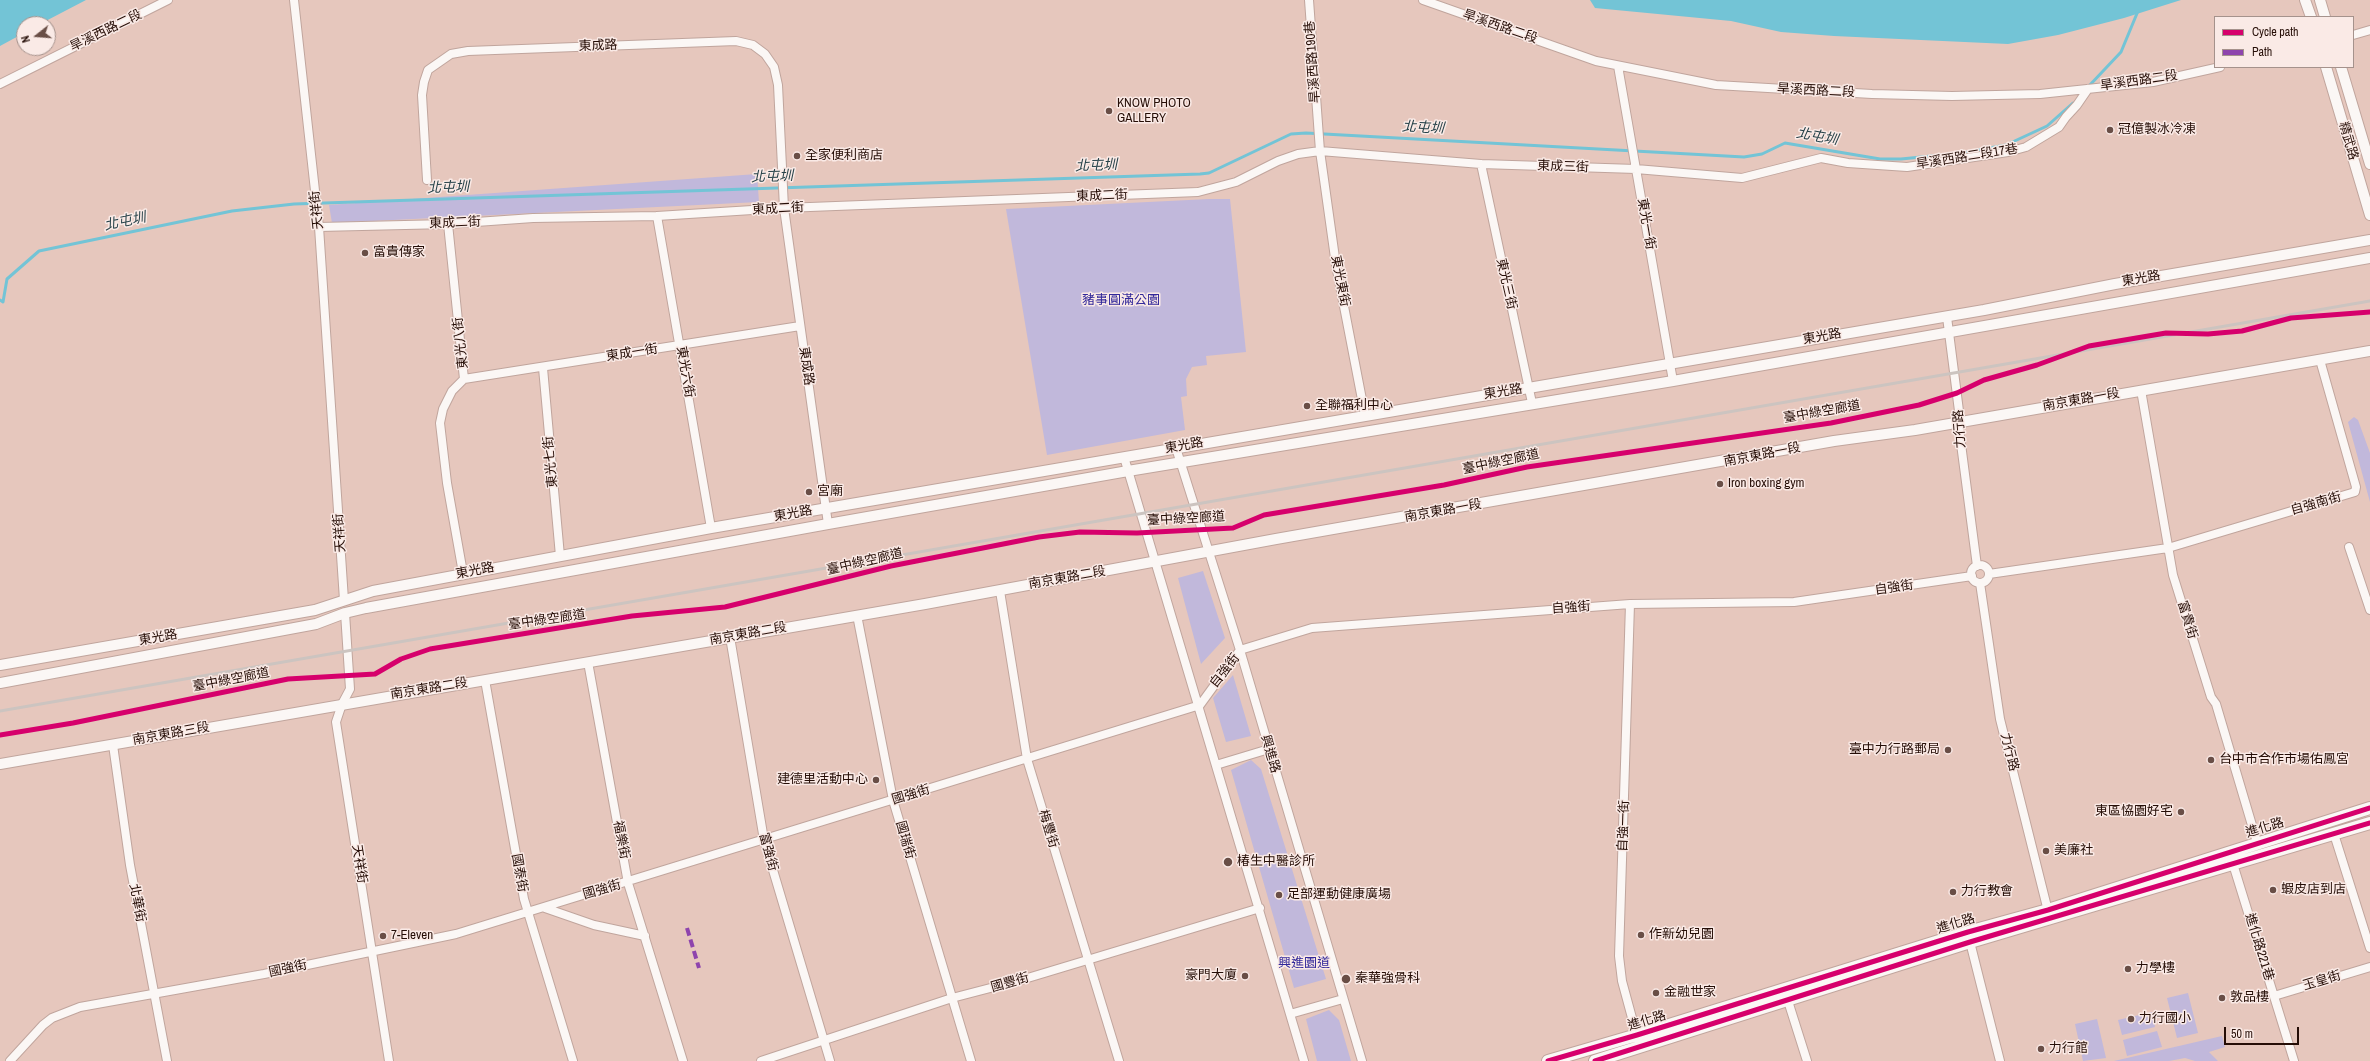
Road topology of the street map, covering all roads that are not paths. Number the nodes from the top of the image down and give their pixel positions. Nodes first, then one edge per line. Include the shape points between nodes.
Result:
1 (168, 0) edge
2 (294, 0) edge
3 (1309, 0) edge
4 (1423, 0) edge
5 (2305, 0) edge
6 (2320, 0) edge
7 (2311, 16) edge
8 (2325, 16) edge
9 (2370, 30) edge
10 (2354, 35) edge
11 (1618, 66) junction
12 (2216, 68) edge
13 (2326, 68) edge
14 (2341, 68) edge
15 (0, 84) edge
16 (2088, 88) junction
17 (1320, 149) junction
18 (1481, 164) junction
19 (2370, 164) edge
20 (1893, 166) joint
21 (1636, 169) junction
22 (427, 180) dead end
23 (1236, 182) joint
24 (784, 208) junction
25 (2370, 214) edge
26 (657, 216) junction
27 (448, 224) junction
28 (319, 228) junction
29 (2370, 240) edge
30 (2370, 258) edge
31 (1947, 316) junction
32 (800, 326) junction
33 (1950, 332) junction
34 (680, 346) junction
35 (2370, 351) edge
36 (2320, 360) junction
37 (1669, 363) junction
38 (543, 368) junction
39 (464, 379) junction
40 (1673, 381) junction
41 (1530, 388) junction
42 (2141, 390) junction
43 (1532, 403) junction
44 (1365, 415) junction
45 (1958, 421) junction
46 (1176, 448) junction
47 (1124, 457) junction
48 (1180, 463) junction
49 (1128, 472) junction
50 (825, 509) junction
51 (828, 524) junction
52 (711, 528) junction
53 (2349, 547) dead end
54 (2168, 548) junction
55 (1210, 553) junction
56 (560, 556) junction
57 (1155, 562) junction
58 (1977, 566) junction
59 (463, 573) junction
60 (1989, 574) junction
61 (1972, 576) junction
62 (1980, 583) junction
63 (1000, 591) junction
64 (344, 600) junction
65 (1630, 604) junction
66 (2370, 610) edge
67 (345, 613) junction
68 (857, 615) junction
69 (730, 637) junction
70 (1240, 650) junction
71 (588, 662) junction
72 (0, 665) edge
73 (485, 680) junction
74 (0, 683) edge
75 (342, 704) junction
76 (1200, 705) junction
77 (112, 745) junction
78 (1269, 749) junction
79 (1027, 759) junction
80 (0, 764) edge
81 (1216, 765) junction
82 (893, 800) junction
83 (2370, 808) edge
84 (2370, 823) edge
85 (2334, 834) junction
86 (764, 840) junction
87 (2257, 842) junction
88 (2233, 864) junction
89 (628, 882) junction
90 (545, 908) junction
91 (1260, 908) junction
92 (527, 913) junction
93 (2049, 914) junction
94 (645, 936) junction
95 (1969, 937) junction
96 (2370, 948) edge
97 (373, 950) junction
98 (1089, 959) junction
99 (2370, 967) edge
100 (155, 994) junction
101 (2274, 996) junction
102 (952, 998) junction
103 (1343, 999) junction
104 (1788, 1001) junction
105 (1290, 1014) junction
106 (824, 1040) junction
107 (1639, 1041) junction
108 (1599, 1060) edge
109 (10, 1061) edge
110 (167, 1061) edge
111 (389, 1061) edge
112 (573, 1061) edge
113 (683, 1061) edge
114 (761, 1061) edge
115 (830, 1061) edge
116 (971, 1061) edge
117 (1119, 1061) edge
118 (1304, 1061) edge
119 (1362, 1061) edge
120 (1548, 1061) edge
121 (1807, 1061) edge
122 (2000, 1061) edge
123 (2294, 1061) edge

1 - 15 street, 旱溪西路二段
2 - 28 street, 天祥街
3 - 17 street, 旱溪西路190巷
4 - 11 street, 旱溪西路二段 via 1596,61
5 - 7 street
6 - 8 street
9 - 10 street
11 - 16 street, 旱溪西路二段 via 1716,85 1872,94 2040,94
11 - 21 street, 東光一街
12 - 16 street, 旱溪西路二段 via 2153,82
13 - 25 street, 精武路
14 - 19 street, 精武路
16 - 20 street, 旱溪西路二段17巷 via 2060,128 2026,147 1907,167
17 - 18 street, 東成三街
17 - 23 street, 東成三街 via 1278,161
17 - 44 street, 東光東街 via 1336,265
18 - 21 street, 東成三街
18 - 41 street, 東光三街
20 - 21 street, 東成三街 via 1821,158 1742,178
21 - 37 street, 東光一街
22 - 24 street, 東成路 via 422,95 424,82 428,70 451,54 468,51 736,41 753,45 766,54 774,67 778,85
23 - 24 street, 東成二街 via 1192,192
24 - 26 street, 東成二街
24 - 32 street, 東成路
26 - 27 street, 東成二街 via 533,218
26 - 34 street, 東光六街
27 - 28 street, 東成二街
27 - 39 street, 東光八街
28 - 64 street, 天祥街
29 - 31 street, 東光路
30 - 33 street, 東光路
31 - 33 street, 力行路
31 - 37 street, 東光路
32 - 34 street, 東成一街
32 - 50 street, 東成路
33 - 40 street, 東光路
33 - 45 street, 力行路
34 - 38 street, 東成一街
34 - 52 street, 東光六街
35 - 36 street, 南京東路一段
36 - 42 street, 南京東路一段
36 - 54 street, 自強南街 via 2356,490
37 - 40 street, 東光一街
37 - 41 street, 東光路
38 - 39 street, 東成一街
38 - 56 street, 東光七街
39 - 59 street, 東光八街 via 452,391 443,409 440,423 447,483
40 - 43 street, 東光路
41 - 43 street, 東光三街
41 - 44 street, 東光路
42 - 45 street, 南京東路一段
42 - 54 street, 富貴街
43 - 48 street, 東光路
44 - 46 street, 東光路
45 - 55 street, 南京東路一段 via 1276,539
45 - 58 street, 力行路
46 - 47 street, 東光路
46 - 48 street, 興進路
47 - 49 street
47 - 50 street, 東光路
48 - 49 street, 東光路
48 - 55 street, 興進路
49 - 51 street, 東光路
49 - 57 street
50 - 51 street, 東成路
50 - 52 street, 東光路
51 - 67 street, 東光路
52 - 56 street, 東光路
53 - 66 street
54 - 60 street
54 - 87 street, 富貴街 via 2175,583 2211,697 2216,704
55 - 57 street, 南京東路一段
55 - 70 street, 興進路
56 - 59 street, 東光路
57 - 63 street, 南京東路二段
57 - 76 street
58 - 60 street via 1987,568
58 - 61 street via 1972,570
59 - 64 street, 東光路 via 373,591
60 - 62 street via 1986,580
61 - 62 street
61 - 65 street, 自強街 via 1794,602
62 - 93 street, 力行路 via 2000,719
63 - 68 street, 南京東路二段
63 - 79 street, 梅豐街
64 - 67 street, 天祥街
64 - 72 street, 東光路 via 315,610
65 - 70 street, 自強街 via 1312,628
65 - 107 street, 自強一街 via 1620,956 1622,981
67 - 74 street, 東光路 via 316,624
67 - 75 street, 天祥街 via 350,689
68 - 69 street, 南京東路二段
68 - 82 street, 國瑞街
69 - 71 street, 南京東路二段
69 - 86 street, 富強街
70 - 76 street, 自強街
70 - 78 street, 興進路
71 - 73 street, 南京東路二段
71 - 89 street, 福樂街
73 - 75 street, 南京東路二段
73 - 92 street, 國泰街
75 - 77 street, 南京東路三段
75 - 97 street, 天祥街 via 336,722
76 - 79 street, 國強街
76 - 81 street
77 - 80 street, 南京東路三段
77 - 100 street, 北華街 via 130,865
78 - 81 street
78 - 103 street, 興進路
79 - 82 street, 國強街
79 - 98 street, 梅豐街
81 - 91 street
82 - 86 street, 國強街
82 - 102 street, 國瑞街
83 - 87 main road, 進化路
84 - 85 main road, 進化路
85 - 88 main road, 進化路
85 - 96 street
86 - 89 street, 國強街
86 - 106 street, 富強街
87 - 88 street
87 - 93 main road, 進化路
88 - 93 main road, 進化路
88 - 101 street, 進化路221巷
89 - 90 street, 國強街
89 - 94 street, 福樂街
90 - 92 street, 國強街
90 - 94 street via 594,925
91 - 98 street, 國豐街
91 - 105 street
92 - 97 street, 國強街 via 456,934
92 - 112 street, 國泰街
93 - 95 main road, 進化路
94 - 113 street, 福樂街
95 - 104 main road, 進化路
95 - 107 main road, 進化路
95 - 122 street
97 - 100 street, 國強街
97 - 111 street, 天祥街
98 - 102 street, 國豐街
98 - 117 street, 梅豐街
99 - 101 street, 玉皇街
100 - 109 street, 國強街 via 80,1007 52,1018
100 - 110 street, 北華街
101 - 123 street, 進化路221巷
102 - 106 street, 國豐街
102 - 116 street, 國瑞街
103 - 105 street
103 - 119 street, 興進路
104 - 107 main road, 進化路
104 - 121 street
105 - 118 street
106 - 114 street, 國豐街
106 - 115 street, 富強街
107 - 108 main road, 進化路
107 - 120 main road, 進化路

